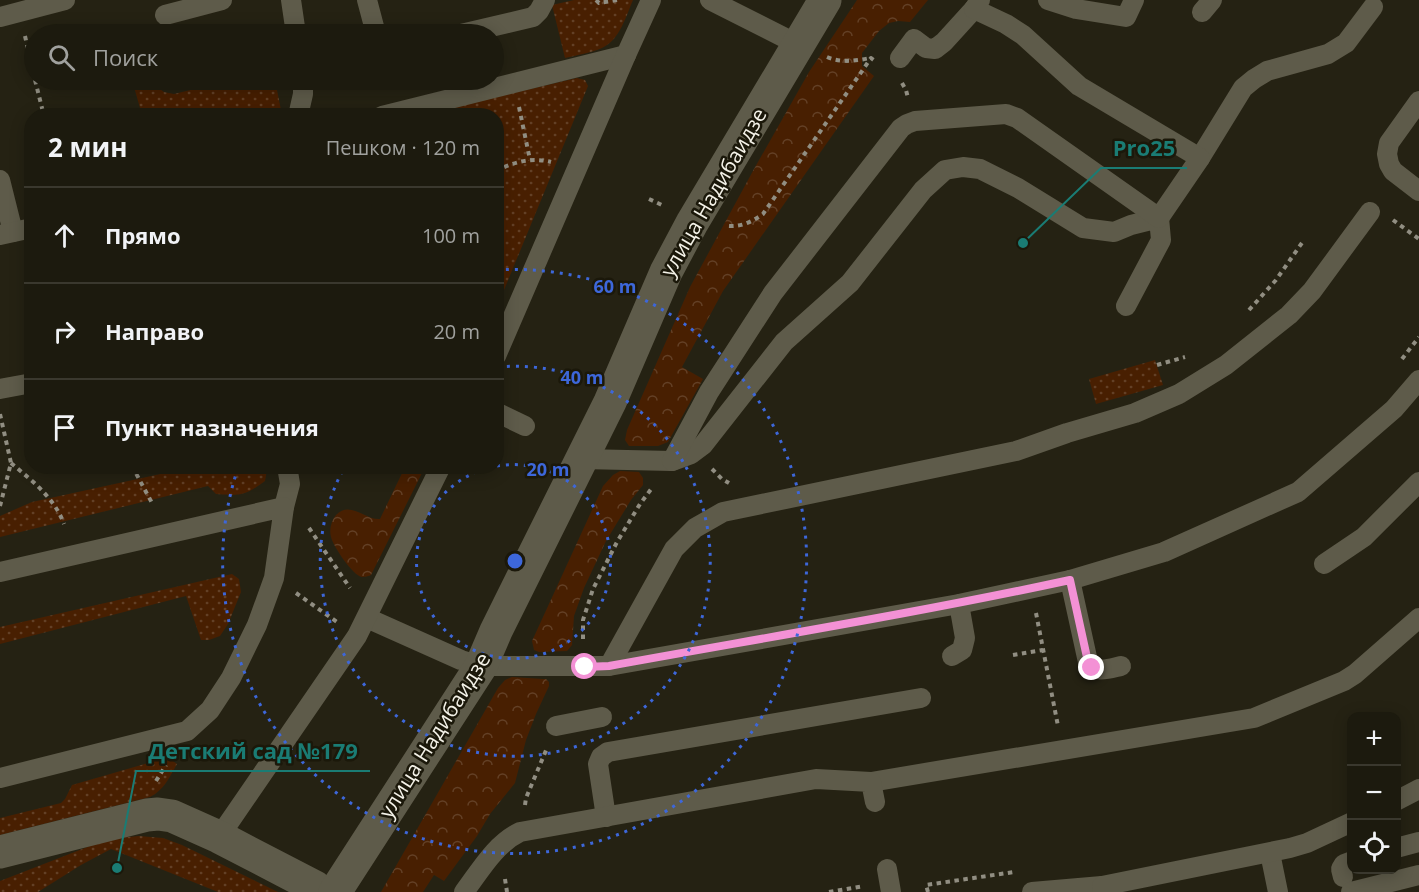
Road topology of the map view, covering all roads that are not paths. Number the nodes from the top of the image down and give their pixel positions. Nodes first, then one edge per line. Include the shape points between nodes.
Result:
1 (65, 0) edge
2 (222, 0) edge
3 (291, 0) edge
4 (367, 0) edge
5 (545, 0) edge
6 (651, 0) edge
7 (825, 0) edge
8 (1048, 0) edge
9 (1134, 0) edge
10 (719, 2) edge
11 (977, 4) edge
12 (1373, 7) dead end
13 (165, 15) dead end
14 (0, 17) edge
15 (295, 24) edge
16 (373, 24) edge
17 (503, 24) edge
18 (799, 45) junction
19 (626, 55) junction
20 (900, 58) dead end
21 (504, 85) edge
22 (303, 90) edge
23 (483, 90) edge
24 (1419, 101) edge
25 (300, 108) edge
26 (413, 108) edge
27 (1200, 158) junction
28 (0, 180) edge
29 (1419, 191) edge
30 (1370, 212) dead end
31 (1158, 218) junction
32 (15, 231) edge
33 (1126, 306) dead end
34 (504, 337) edge
35 (1419, 380) edge
36 (24, 384) edge
37 (0, 389) edge
38 (504, 416) edge
39 (525, 426) dead end
40 (582, 459) junction
41 (672, 461) junction
42 (437, 474) edge
43 (289, 475) edge
44 (1419, 482) edge
45 (284, 507) junction
46 (1324, 564) dead end
47 (0, 572) edge
48 (1070, 580) junction
49 (959, 603) junction
50 (367, 618) junction
51 (1419, 618) edge
52 (952, 656) dead end
53 (481, 666) junction
54 (609, 666) junction
55 (1121, 666) dead end
56 (921, 698) dead end
57 (602, 717) dead end
58 (556, 726) road end
59 (0, 778) edge
60 (871, 782) junction
61 (1419, 789) edge
62 (1401, 798) edge
63 (875, 802) dead end
64 (606, 817) junction
65 (1347, 824) edge
66 (219, 837) junction
67 (1419, 842) edge
68 (1401, 847) edge
69 (0, 852) edge
70 (1270, 853) junction
71 (1419, 875) edge
72 (1349, 877) edge
73 (1103, 889) edge
74 (320, 892) edge
75 (335, 892) edge
76 (464, 892) edge
77 (1032, 892) edge
78 (1278, 892) edge

1 - 14 lane
2 - 13 lane
3 - 15 lane
4 - 16 lane
5 - 17 lane via 533,17
6 - 19 lane
7 - 18 main road, улица Надибаидзе
8 - 9 lane via 1126,18
10 - 18 lane
11 - 20 lane via 935,49 914,39
11 - 27 lane via 1023,36 1079,86
12 - 27 lane via 1346,43 1328,54 1267,71 1243,88
18 - 40 main road, улица Надибаидзе via 682,216 666,272
19 - 21 lane
19 - 34 lane
22 - 25 lane
23 - 26 lane
24 - 29 lane via 1389,143 1387,154 1393,171
27 - 31 lane
28 - 32 lane
30 - 54 lane via 1312,291 1289,315 1226,365 1179,394 1135,413 1016,451 723,512 695,528 674,549
31 - 33 lane via 1161,240
31 - 41 lane via 1114,232 1083,228 980,168 945,171 923,190 850,283 784,342 703,445
31 - 41 lane via 1017,118 1006,114 907,124 773,293 709,392
35 - 48 lane via 1394,409 1298,492 1164,552
36 - 37 lane
38 - 39 lane
40 - 41 lane
40 - 53 main road, улица Надибаидзе
42 - 50 lane
43 - 45 lane
44 - 46 lane via 1364,537
45 - 47 lane
45 - 59 lane via 274,578 257,625 210,710 187,731
48 - 49 lane
48 - 55 lane via 1088,662 1099,670
49 - 52 lane via 965,638 962,650
49 - 54 lane
50 - 53 lane
50 - 66 lane
51 - 60 lane via 1344,681 1254,718
53 - 54 lane
53 - 75 main road, улица Надибаидзе
56 - 64 lane via 608,752 597,764
57 - 58 lane
60 - 63 lane
60 - 64 lane via 816,779
61 - 62 lane
64 - 76 lane via 509,837
65 - 70 lane via 1307,843
66 - 69 main road via 172,816 147,814
66 - 74 main road
67 - 68 lane
70 - 73 lane
70 - 78 lane
71 - 72 lane
73 - 77 lane

